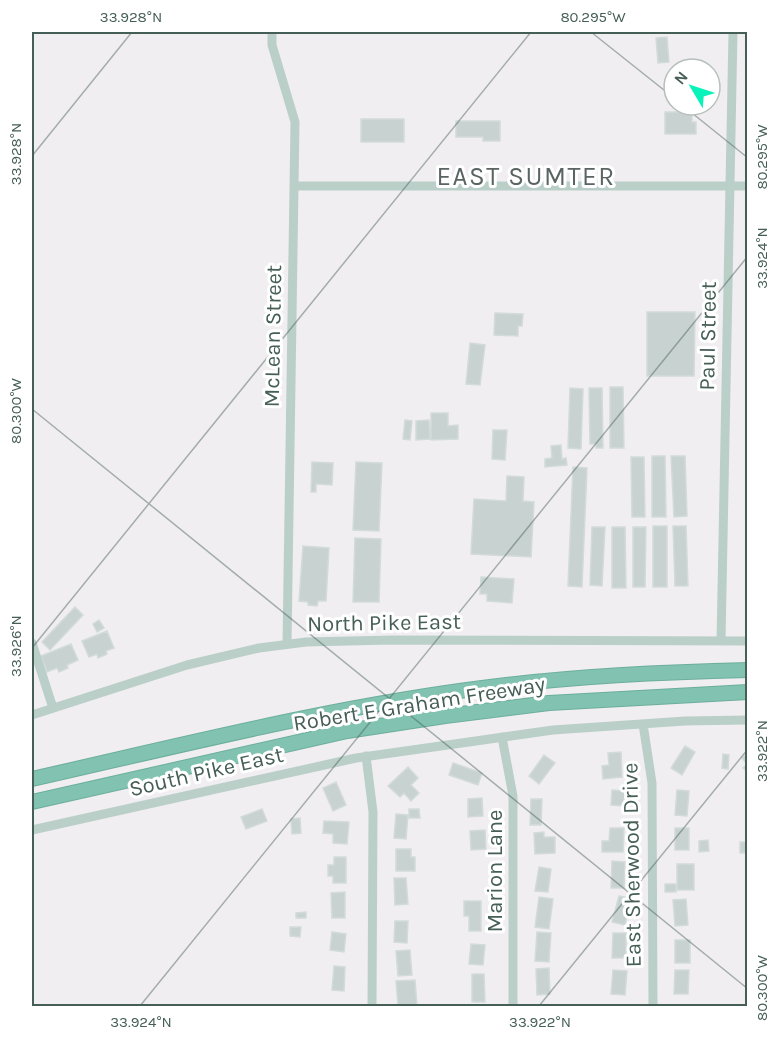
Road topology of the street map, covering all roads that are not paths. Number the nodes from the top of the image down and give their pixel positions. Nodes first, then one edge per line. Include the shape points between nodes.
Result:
1 (272, 32) edge
2 (733, 32) edge
3 (294, 186) junction
4 (730, 186) junction
5 (747, 186) edge
6 (720, 641) junction
7 (747, 641) edge
8 (32, 643) edge
9 (287, 644) junction
10 (747, 670) edge
11 (747, 692) edge
12 (53, 708) junction
13 (32, 715) edge
14 (747, 720) edge
15 (643, 724) junction
16 (502, 737) junction
17 (366, 756) junction
18 (32, 779) edge
19 (32, 802) edge
20 (32, 830) edge
21 (372, 1006) edge
22 (513, 1006) edge
23 (653, 1006) edge

1 - 3 street, McLean Street via 272,45 295,122
2 - 4 street, Paul Street
3 - 4 street
3 - 9 street, McLean Street
4 - 5 street
4 - 6 street, Paul Street
6 - 7 street, North Pike East
6 - 9 street, North Pike East via 392,640
8 - 12 street
9 - 12 street, North Pike East via 186,665
10 - 18 highway, Robert E Graham Freeway via 654,673 490,687 275,724
11 - 19 highway, Robert E Graham Freeway via 549,703 347,731
12 - 13 street, North Pike East
14 - 15 street, South Pike East
15 - 16 street, South Pike East
15 - 23 street, East Sherwood Drive via 652,783
16 - 17 street, South Pike East
16 - 22 street, Marion Lane via 513,796
17 - 20 street, South Pike East
17 - 21 street via 373,812

